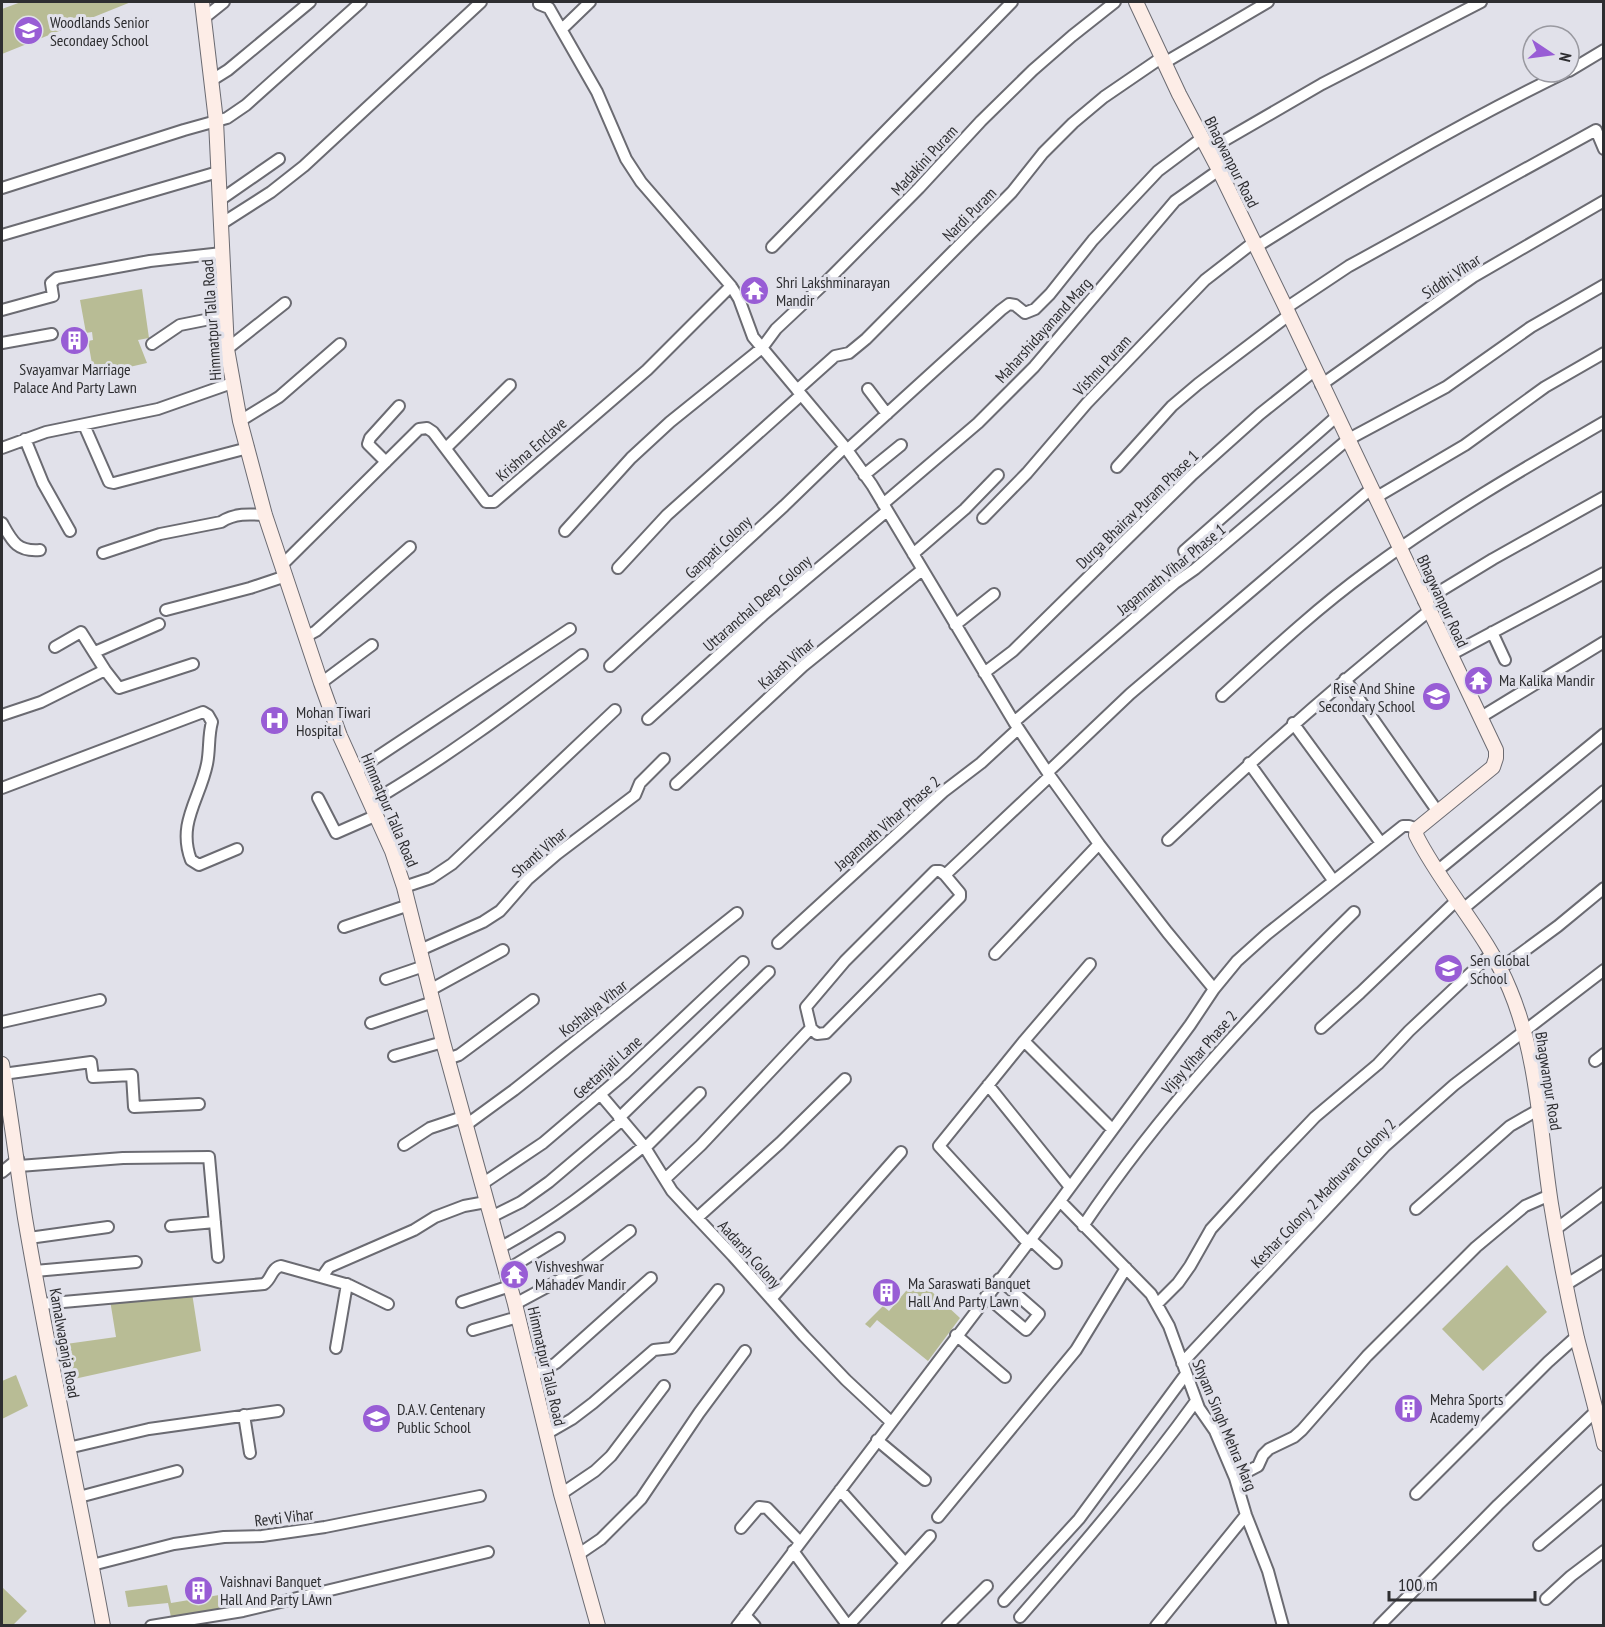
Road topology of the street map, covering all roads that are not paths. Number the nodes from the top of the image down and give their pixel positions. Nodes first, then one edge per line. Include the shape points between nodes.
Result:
1 (202, 2) edge
2 (224, 2) edge
3 (310, 2) edge
4 (361, 2) edge
5 (481, 2) edge
6 (590, 2) edge
7 (1012, 2) edge
8 (1115, 2) edge
9 (1136, 2) edge
10 (1268, 2) edge
11 (1480, 2) edge
12 (539, 4) dead end
13 (204, 18) junction
14 (562, 29) junction
15 (1604, 50) edge
16 (1162, 60) junction
17 (1581, 63) edge
18 (212, 80) junction
19 (1541, 84) edge
20 (216, 121) junction
21 (1205, 144) junction
22 (1604, 148) edge
23 (279, 159) dead end
24 (1219, 170) junction
25 (218, 172) junction
26 (2, 188) edge
27 (219, 200) junction
28 (1604, 201) edge
29 (221, 224) junction
30 (2, 236) edge
31 (1255, 245) junction
32 (772, 247) dead end
33 (222, 253) junction
34 (1604, 285) edge
35 (731, 286) junction
36 (285, 303) dead end
37 (2, 310) edge
38 (1288, 312) junction
39 (225, 316) junction
40 (52, 334) dead end
41 (2, 344) edge
42 (152, 344) dead end
43 (340, 344) dead end
44 (762, 348) junction
45 (227, 349) junction
46 (1604, 353) edge
47 (1314, 371) junction
48 (232, 383) junction
49 (1321, 385) junction
50 (510, 386) dead end
51 (868, 389) dead end
52 (799, 392) junction
53 (399, 406) dead end
54 (887, 414) junction
55 (1336, 417) junction
56 (240, 421) junction
57 (1604, 422) edge
58 (84, 425) junction
59 (25, 439) junction
60 (1347, 440) junction
61 (901, 445) dead end
62 (2, 448) edge
63 (248, 448) junction
64 (446, 448) junction
65 (846, 449) junction
66 (386, 462) junction
67 (1117, 467) dead end
68 (864, 474) junction
69 (998, 475) dead end
70 (1373, 494) junction
71 (1604, 497) edge
72 (885, 507) junction
73 (265, 515) junction
74 (983, 518) dead end
75 (2, 523) edge
76 (70, 531) dead end
77 (565, 531) dead end
78 (410, 547) dead end
79 (1400, 548) junction
80 (40, 550) dead end
81 (1184, 551) dead end
82 (103, 553) dead end
83 (913, 554) junction
84 (618, 568) dead end
85 (284, 570) junction
86 (922, 570) junction
87 (1604, 573) edge
88 (994, 594) dead end
89 (1426, 606) junction
90 (166, 610) dead end
91 (159, 624) dead end
92 (955, 625) junction
93 (570, 629) dead end
94 (1492, 632) junction
95 (307, 636) junction
96 (1604, 642) edge
97 (372, 645) dead end
98 (55, 647) dead end
99 (95, 652) junction
100 (582, 655) dead end
101 (1450, 655) junction
102 (1505, 660) dead end
103 (193, 664) dead end
104 (610, 666) dead end
105 (105, 670) junction
106 (984, 673) junction
107 (1345, 679) junction
108 (321, 683) junction
109 (1222, 696) dead end
110 (615, 710) dead end
111 (2, 715) edge
112 (1481, 717) junction
113 (648, 719) dead end
114 (1293, 723) junction
115 (1016, 726) junction
116 (1604, 734) edge
117 (664, 759) dead end
118 (1249, 763) junction
119 (356, 771) junction
120 (1049, 774) junction
121 (676, 784) dead end
122 (2, 788) edge
123 (1604, 791) edge
124 (318, 798) dead end
125 (371, 802) junction
126 (1438, 812) junction
127 (377, 815) junction
128 (1417, 830) junction
129 (1168, 840) dead end
130 (1381, 843) junction
131 (1099, 844) junction
132 (237, 849) dead end
133 (1437, 871) junction
134 (945, 875) junction
135 (1334, 880) junction
136 (404, 887) junction
137 (1604, 888) edge
138 (409, 905) junction
139 (1460, 905) junction
140 (1354, 912) dead end
141 (737, 913) dead end
142 (344, 927) dead end
143 (778, 943) dead end
144 (420, 950) junction
145 (503, 950) dead end
146 (1492, 953) junction
147 (995, 954) dead end
148 (743, 962) dead end
149 (1090, 964) dead end
150 (424, 966) junction
151 (1501, 968) junction
152 (1604, 970) edge
153 (769, 972) dead end
154 (386, 979) dead end
155 (1214, 989) junction
156 (431, 996) junction
157 (100, 1000) dead end
158 (533, 1000) dead end
159 (2, 1022) edge
160 (371, 1023) dead end
161 (811, 1028) junction
162 (1321, 1028) dead end
163 (1525, 1032) junction
164 (1024, 1041) junction
165 (443, 1042) junction
166 (394, 1056) dead end
167 (447, 1059) junction
168 (2, 1068) edge
169 (845, 1079) dead end
170 (988, 1085) junction
171 (700, 1093) dead end
172 (600, 1094) junction
173 (4, 1095) edge
174 (199, 1104) dead end
175 (1538, 1110) junction
176 (620, 1120) junction
177 (6, 1121) edge
178 (465, 1121) junction
179 (1112, 1129) junction
180 (404, 1145) dead end
181 (644, 1147) junction
182 (902, 1152) dead end
183 (18, 1163) junction
184 (2, 1172) edge
185 (665, 1179) junction
186 (482, 1184) junction
187 (1070, 1187) junction
188 (1604, 1193) edge
189 (1550, 1195) junction
190 (1059, 1201) junction
191 (486, 1202) junction
192 (1416, 1209) dead end
193 (491, 1217) junction
194 (697, 1218) junction
195 (215, 1222) junction
196 (171, 1226) dead end
197 (1083, 1226) junction
198 (108, 1227) dead end
199 (1556, 1229) junction
200 (630, 1231) dead end
201 (29, 1238) junction
202 (559, 1238) dead end
203 (1028, 1240) junction
204 (499, 1248) junction
205 (218, 1257) dead end
206 (1604, 1261) edge
207 (136, 1262) dead end
208 (1056, 1263) dead end
209 (1126, 1268) junction
210 (36, 1271) junction
211 (505, 1271) junction
212 (325, 1272) junction
213 (651, 1278) dead end
214 (999, 1279) junction
215 (347, 1284) junction
216 (1567, 1284) junction
217 (510, 1286) junction
218 (718, 1290) dead end
219 (986, 1296) junction
220 (771, 1299) junction
221 (462, 1302) dead end
222 (41, 1304) junction
223 (387, 1304) dead end
224 (1157, 1304) junction
225 (516, 1310) junction
226 (473, 1330) dead end
227 (956, 1335) junction
228 (1577, 1336) junction
229 (336, 1348) dead end
230 (745, 1351) dead end
231 (1182, 1363) junction
232 (1186, 1374) junction
233 (532, 1377) junction
234 (1005, 1377) dead end
235 (664, 1386) dead end
236 (1196, 1401) junction
237 (278, 1411) dead end
238 (1596, 1411) junction
239 (244, 1415) junction
240 (891, 1422) junction
241 (546, 1434) junction
242 (1603, 1438) edge
243 (878, 1440) junction
244 (68, 1448) junction
245 (250, 1453) dead end
246 (177, 1471) dead end
247 (1235, 1478) junction
248 (925, 1480) dead end
249 (840, 1490) junction
250 (1604, 1490) edge
251 (561, 1494) junction
252 (1416, 1494) dead end
253 (480, 1496) dead end
254 (79, 1497) junction
255 (1245, 1515) junction
256 (938, 1517) dead end
257 (741, 1528) dead end
258 (930, 1536) dead end
259 (1539, 1545) dead end
260 (796, 1546) junction
261 (1604, 1551) edge
262 (488, 1552) dead end
263 (579, 1554) junction
264 (905, 1563) junction
265 (92, 1565) junction
266 (987, 1586) dead end
267 (1546, 1599) dead end
268 (1004, 1601) dead end
269 (745, 1615) junction
270 (1020, 1617) dead end
271 (103, 1626) edge
272 (151, 1626) edge
273 (598, 1626) edge
274 (737, 1626) edge
275 (755, 1626) edge
276 (848, 1626) edge
277 (947, 1626) edge
278 (1156, 1626) edge
279 (1283, 1626) edge
280 (1379, 1626) edge

1 - 13 street, Himmatpur Talla Road
2 - 13 street
3 - 18 street
4 - 20 street via 246,105
5 - 29 street via 304,166
6 - 14 street
7 - 32 street
8 - 44 street, Madakini Puram via 996,106 776,329
9 - 16 street, Bhagwanpur Road
10 - 16 street, Nardi Puram
11 - 21 street
12 - 14 street via 549,8
13 - 18 street, Himmatpur Talla Road
14 - 35 street via 641,182
15 - 17 street, Vishnu Puram
16 - 21 street, Bhagwanpur Road
16 - 52 street, Nardi Puram via 1104,97 1073,123 1012,192 866,339 849,353 835,356
18 - 20 street, Himmatpur Talla Road
19 - 31 street, Vishnu Puram via 1495,106
20 - 25 street, Himmatpur Talla Road
20 - 26 street
21 - 24 street, Bhagwanpur Road
21 - 54 street, Ganpati Colony via 1158,171 1035,309 1025,313 1009,304
22 - 38 street via 1596,130 1349,266
23 - 27 street
24 - 31 street, Bhagwanpur Road
24 - 72 street, Maharshidayanand Marg via 1175,201 1034,367
25 - 27 street, Himmatpur Talla Road
25 - 30 street
27 - 29 street, Himmatpur Talla Road
28 - 49 street, Siddhi Vihar via 1473,277
29 - 33 street, Himmatpur Talla Road
31 - 38 street, Bhagwanpur Road
31 - 74 street, Vishnu Puram via 1204,280
33 - 37 street via 57,278 51,284 53,296
33 - 39 street, Himmatpur Talla Road
34 - 60 street, Jagannath Vihar Phase 1 via 1531,327 1446,387
35 - 44 street via 753,337
35 - 64 street, Krishna Enclave via 647,370 494,502 486,502
36 - 45 street
38 - 47 street, Bhagwanpur Road
38 - 67 street via 1172,406
39 - 42 street via 180,325
39 - 45 street, Himmatpur Talla Road
40 - 41 street
43 - 56 street via 279,397
44 - 52 street
44 - 77 street, Madakini Puram via 670,422
45 - 48 street, Himmatpur Talla Road
46 - 70 street via 1545,387 1465,445
47 - 49 street, Bhagwanpur Road
47 - 106 street, Durga Bhairav Puram Phase 1 via 1193,474 1013,651
48 - 56 street, Himmatpur Talla Road
48 - 58 street via 158,409
49 - 55 street, Bhagwanpur Road
50 - 64 street
51 - 54 street
52 - 65 street
52 - 84 street, Nardi Puram via 667,514
53 - 66 street via 368,444
54 - 65 street, Ganpati Colony
55 - 60 street, Bhagwanpur Road
55 - 81 street
56 - 63 street, Himmatpur Talla Road
57 - 79 street
58 - 59 street
58 - 63 street via 109,482 114,483
59 - 62 street
59 - 76 street
60 - 70 street, Bhagwanpur Road
60 - 115 street, Jagannath Vihar Phase 1 via 1175,583
61 - 68 street
63 - 73 street, Himmatpur Talla Road
64 - 66 street, Krishna Enclave via 433,432 418,429
65 - 68 street
65 - 104 street, Ganpati Colony
66 - 85 street, Krishna Enclave
68 - 72 street
69 - 83 street
70 - 79 street, Bhagwanpur Road
70 - 120 street via 1130,694
71 - 89 street via 1493,559
72 - 83 street
72 - 113 street, Uttaranchal Deep Colony
73 - 82 street via 240,514
73 - 85 street, Himmatpur Talla Road
75 - 80 street via 21,548
78 - 95 street
79 - 89 street, Bhagwanpur Road
79 - 109 street via 1324,605
83 - 86 street
85 - 90 street via 250,588
85 - 95 street, Himmatpur Talla Road
86 - 92 street
86 - 121 street, Kalash Vihar via 803,666
87 - 94 street
88 - 92 street
89 - 101 street, Bhagwanpur Road
89 - 107 street
91 - 99 street
92 - 106 street
93 - 119 street
94 - 101 street
94 - 102 street
95 - 108 street, Himmatpur Talla Road
96 - 112 street
97 - 108 street
98 - 99 street via 81,632
99 - 105 street
100 - 125 street via 413,778
101 - 112 street, Bhagwanpur Road
103 - 105 street via 119,688
105 - 111 street via 41,702
106 - 115 street
107 - 114 street
107 - 126 street
108 - 119 street, Himmatpur Talla Road
110 - 136 street via 452,864 432,878
112 - 126 street, Bhagwanpur Road via 1496,750 1493,767
114 - 118 street
114 - 130 street
115 - 120 street
115 - 143 street, Jagannath Vihar Phase 2 via 981,764 918,814
116 - 133 street
117 - 144 street, Shanti Vihar via 640,783 635,795 557,854 500,911
118 - 129 street
118 - 135 street
119 - 125 street, Himmatpur Talla Road
120 - 131 street
120 - 134 street
122 - 132 street via 202,712 212,722 207,763 186,828 186,847 191,860 199,865
123 - 139 street
124 - 127 street via 336,833
125 - 127 street, Himmatpur Talla Road
126 - 128 street, Bhagwanpur Road
127 - 136 street, Himmatpur Talla Road
128 - 130 street via 1406,825
128 - 133 street, Bhagwanpur Road via 1416,835
130 - 135 street
131 - 147 street
131 - 155 street
133 - 139 street, Bhagwanpur Road
134 - 161 street via 935,871 816,994 806,1007
134 - 161 street via 960,897 826,1033 817,1034
135 - 155 street via 1237,962
136 - 138 street, Himmatpur Talla Road
137 - 151 street
138 - 142 street
138 - 144 street, Himmatpur Talla Road
139 - 146 street, Bhagwanpur Road
139 - 162 street
140 - 197 street, Vijay Vihar Phase 2 via 1251,1015 1117,1175
141 - 178 street, Koshalya Vihar via 514,1090
144 - 150 street, Himmatpur Talla Road
145 - 156 street
146 - 151 street, Bhagwanpur Road
146 - 224 street via 1378,1064 1315,1117 1211,1229 1178,1283
148 - 172 street, Geetanjali Lane
149 - 164 street
150 - 154 street
150 - 156 street, Himmatpur Talla Road
151 - 163 street, Bhagwanpur Road
152 - 163 street, Keshar Colony 2 Madhuvan Colony 2
153 - 176 street
155 - 179 street
156 - 160 street
156 - 165 street, Himmatpur Talla Road
157 - 159 street
158 - 167 street via 459,1055
161 - 185 street
163 - 175 street, Bhagwanpur Road
163 - 231 street, Keshar Colony 2 Madhuvan Colony 2 via 1385,1146
164 - 170 street
164 - 179 street
165 - 166 street
165 - 167 street, Himmatpur Talla Road
167 - 178 street, Himmatpur Talla Road
168 - 173 street, Kamalwaganja Road
168 - 174 street via 91,1062 93,1077 132,1075 134,1107
169 - 194 street
170 - 187 street
170 - 203 street via 939,1146
171 - 181 street
172 - 176 street, Aadarsh Colony
172 - 186 street, Geetanjali Lane via 543,1143
173 - 177 street, Kamalwaganja Road
175 - 189 street, Bhagwanpur Road
175 - 192 street via 1510,1126
176 - 181 street, Aadarsh Colony
176 - 193 street via 549,1182 522,1202
177 - 183 street, Kamalwaganja Road
178 - 180 street, Koshalya Vihar via 430,1128
178 - 186 street, Himmatpur Talla Road
179 - 187 street
181 - 185 street, Aadarsh Colony
181 - 204 street via 567,1208
182 - 220 street
183 - 184 street
183 - 195 street via 210,1157
183 - 201 street, Kamalwaganja Road
185 - 194 street, Aadarsh Colony
186 - 191 street, Himmatpur Talla Road
187 - 190 street
188 - 199 street
189 - 199 street, Bhagwanpur Road
189 - 247 street via 1525,1206 1476,1247 1367,1356 1302,1430 1269,1449 1258,1466
190 - 197 street, Shyam Singh Mehra Marg
190 - 203 street
191 - 193 street, Himmatpur Talla Road
191 - 212 street via 435,1216
193 - 204 street, Himmatpur Talla Road
194 - 220 street, Aadarsh Colony
195 - 196 street
195 - 205 street
197 - 209 street, Shyam Singh Mehra Marg
198 - 201 street
199 - 216 street, Bhagwanpur Road
200 - 225 street via 582,1268
201 - 210 street, Kamalwaganja Road
202 - 211 street
203 - 208 street
203 - 214 street
204 - 211 street, Himmatpur Talla Road
206 - 216 street
207 - 210 street
209 - 224 street, Shyam Singh Mehra Marg
209 - 256 street via 1076,1350
210 - 222 street, Kamalwaganja Road
211 - 217 street, Himmatpur Talla Road
212 - 215 street
212 - 222 street via 281,1266 264,1284
213 - 233 street via 556,1363
214 - 219 street
214 - 219 street via 1039,1314 1026,1330
215 - 223 street
215 - 229 street
216 - 228 street, Bhagwanpur Road
217 - 221 street
217 - 225 street, Himmatpur Talla Road
218 - 241 street via 672,1348 654,1350 593,1403
219 - 227 street
220 - 240 street, Aadarsh Colony
222 - 244 street, Kamalwaganja Road
224 - 231 street, Shyam Singh Mehra Marg
225 - 226 street
225 - 233 street, Himmatpur Talla Road
227 - 234 street
227 - 240 street
228 - 238 street, Bhagwanpur Road
228 - 252 street
230 - 263 street via 641,1499 601,1539
231 - 232 street, Shyam Singh Mehra Marg
232 - 236 street, Shyam Singh Mehra Marg
232 - 268 street via 1079,1519
233 - 241 street, Himmatpur Talla Road
235 - 251 street via 611,1456
236 - 247 street, Shyam Singh Mehra Marg via 1215,1431
236 - 270 street via 1099,1527
237 - 239 street
238 - 242 street, Bhagwanpur Road
238 - 280 street
239 - 244 street via 149,1429
239 - 245 street
240 - 243 street
241 - 251 street, Himmatpur Talla Road
243 - 248 street
243 - 249 street
244 - 254 street, Kamalwaganja Road
246 - 254 street
247 - 255 street, Shyam Singh Mehra Marg
249 - 260 street
249 - 264 street
250 - 259 street
251 - 263 street, Himmatpur Talla Road
253 - 265 street, Revti Vihar via 325,1527 174,1544
254 - 265 street, Kamalwaganja Road
255 - 278 street
255 - 279 street, Shyam Singh Mehra Marg via 1268,1571
257 - 260 street via 763,1506
258 - 264 street
260 - 269 street
260 - 276 street
261 - 267 street
262 - 272 street via 243,1611
263 - 273 street, Himmatpur Talla Road
264 - 276 street
265 - 271 street, Kamalwaganja Road
266 - 277 street
269 - 274 street
269 - 275 street

